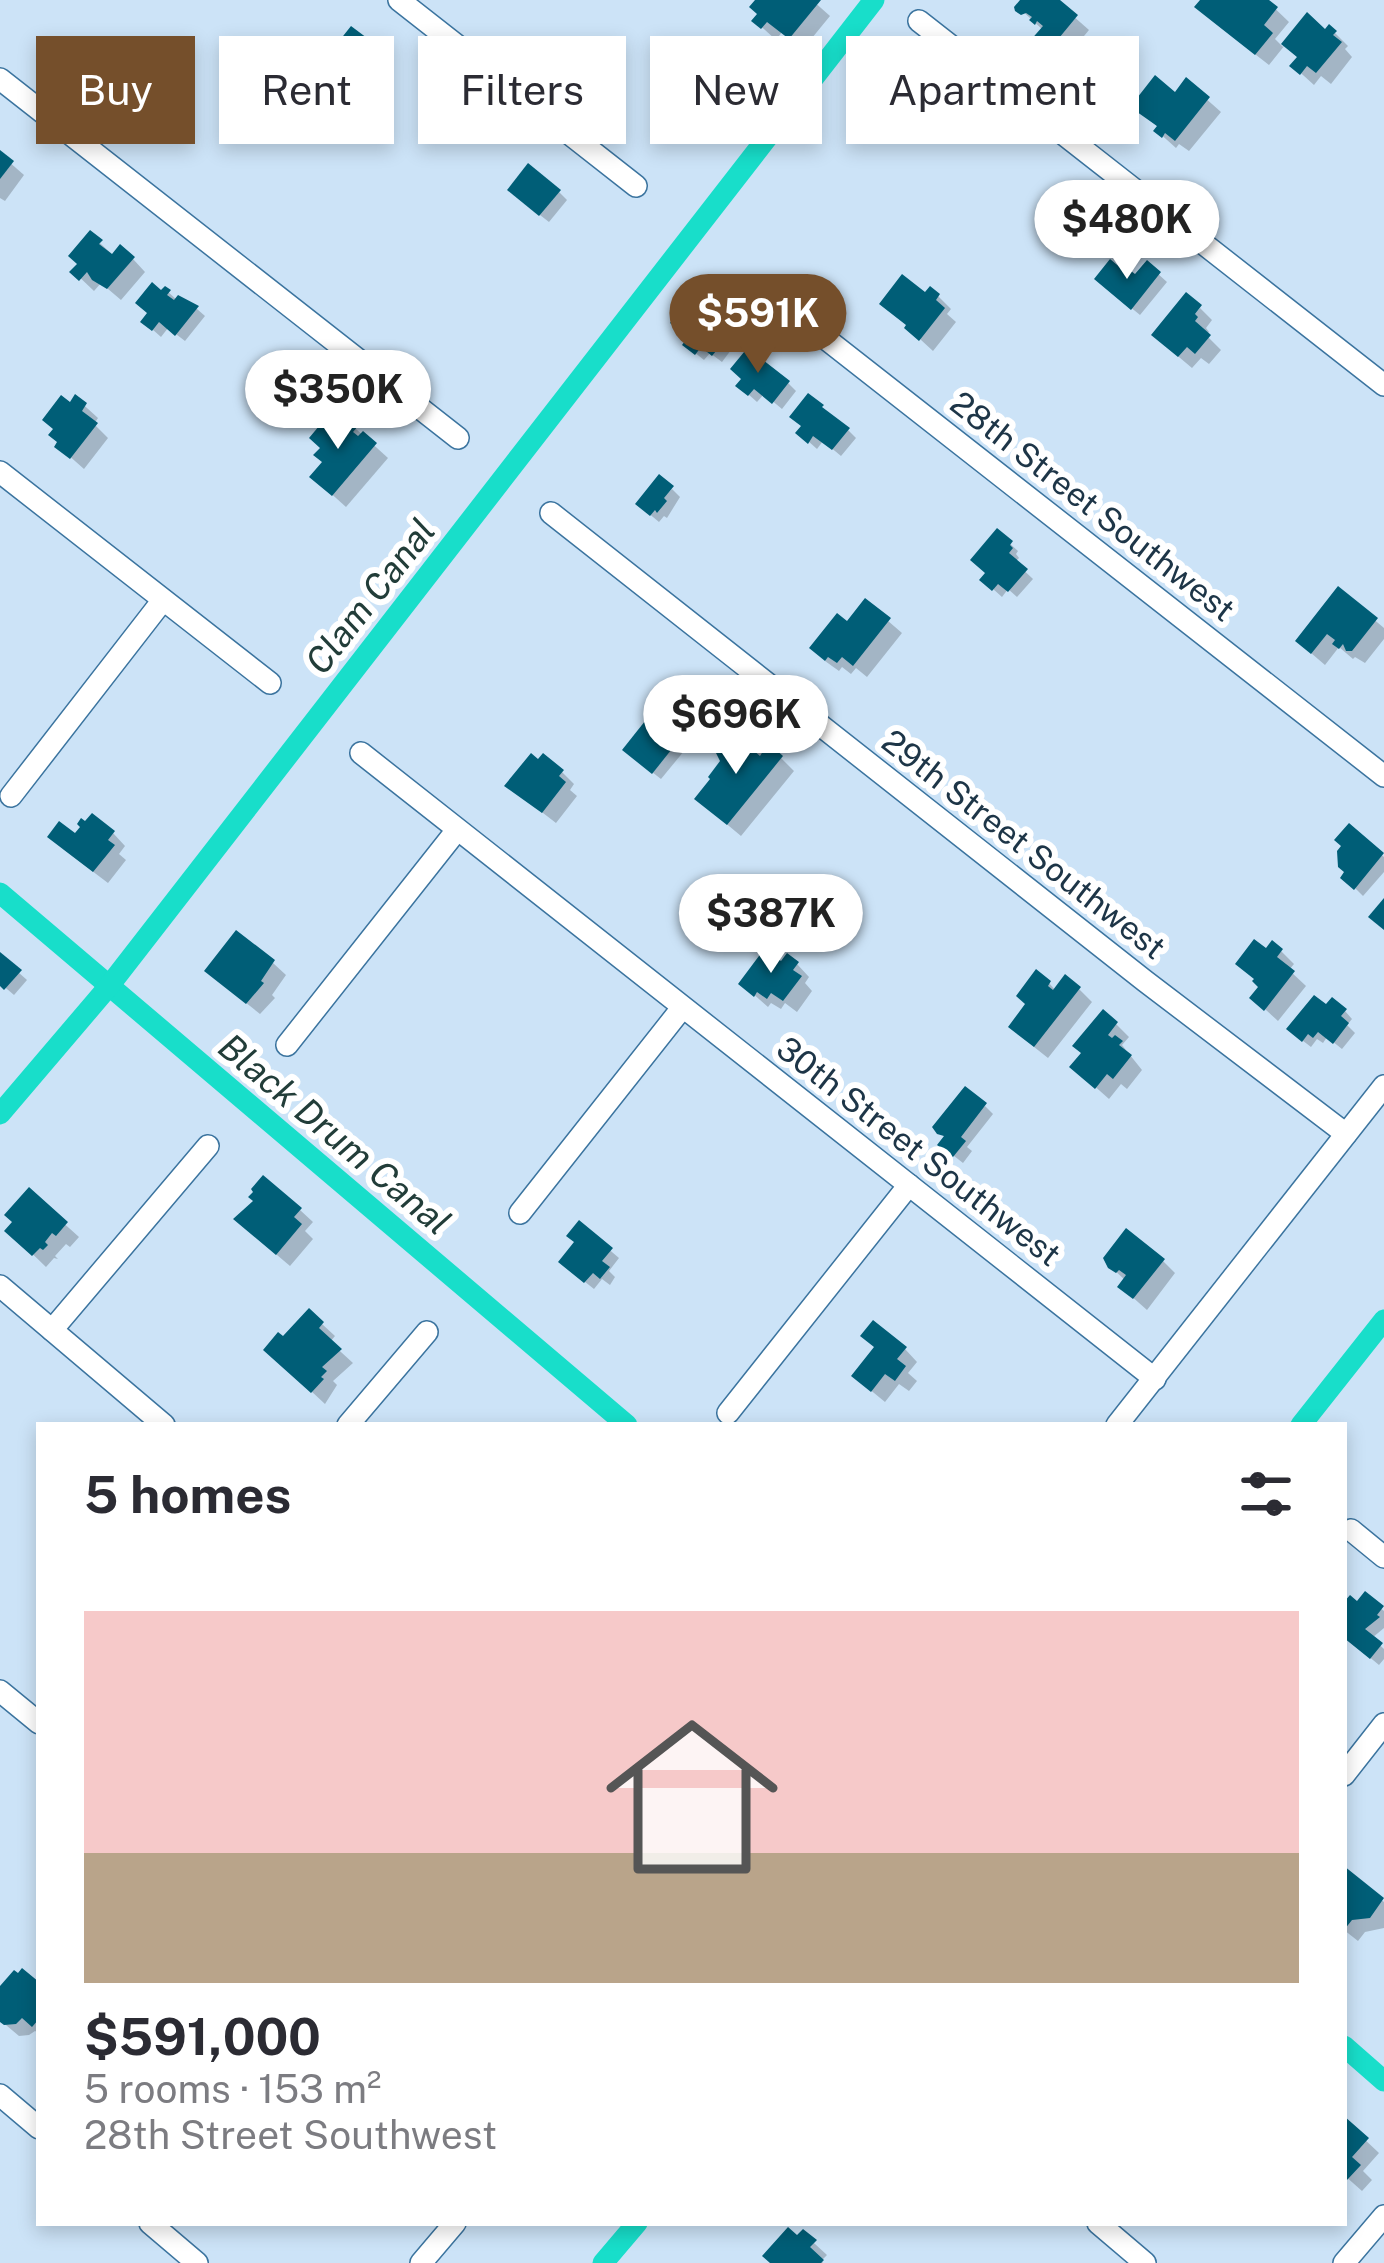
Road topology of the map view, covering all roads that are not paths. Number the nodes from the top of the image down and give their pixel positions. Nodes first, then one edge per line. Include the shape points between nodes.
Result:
1 (399, 0) edge
2 (919, 21) dead end
3 (0, 79) edge
4 (636, 186) dead end
5 (761, 288) dead end
6 (1384, 385) edge
7 (458, 438) dead end
8 (0, 472) edge
9 (551, 513) dead end
10 (163, 600) junction
11 (270, 683) dead end
12 (361, 753) dead end
13 (1384, 776) edge
14 (11, 796) dead end
15 (457, 830) junction
16 (682, 1008) junction
17 (287, 1045) dead end
18 (1384, 1086) edge
19 (1346, 1134) junction
20 (208, 1146) dead end
21 (909, 1185) junction
22 (520, 1214) dead end
23 (0, 1286) edge
24 (52, 1330) junction
25 (427, 1332) dead end
26 (1155, 1378) junction
27 (728, 1414) dead end
28 (160, 1422) edge
29 (351, 1422) edge
30 (1120, 1422) edge
31 (1351, 1530) dead end
32 (1384, 1557) edge
33 (0, 1691) edge
34 (36, 1721) edge
35 (1384, 1724) edge
36 (1347, 1771) edge
37 (0, 2095) edge
38 (36, 2125) edge
39 (1384, 2216) edge
40 (154, 2226) edge
41 (452, 2226) edge
42 (1101, 2226) edge
43 (197, 2263) edge
44 (421, 2263) edge
45 (1144, 2263) edge
46 (1344, 2263) edge

1 - 4 street
2 - 6 street
3 - 7 street
5 - 13 street, 28th Street Southwest
8 - 10 street
9 - 19 street, 29th Street Southwest
10 - 11 street
10 - 14 street
12 - 15 street, 30th Street Southwest
15 - 16 street, 30th Street Southwest
15 - 17 street
16 - 21 street, 30th Street Southwest
16 - 22 street
18 - 19 street
19 - 26 street
20 - 24 street
21 - 26 street, 30th Street Southwest
21 - 27 street
23 - 24 street
24 - 28 street
25 - 29 street
26 - 30 street
31 - 32 street
33 - 34 street
35 - 36 street
37 - 38 street
39 - 46 street
40 - 43 street
41 - 44 street
42 - 45 street

